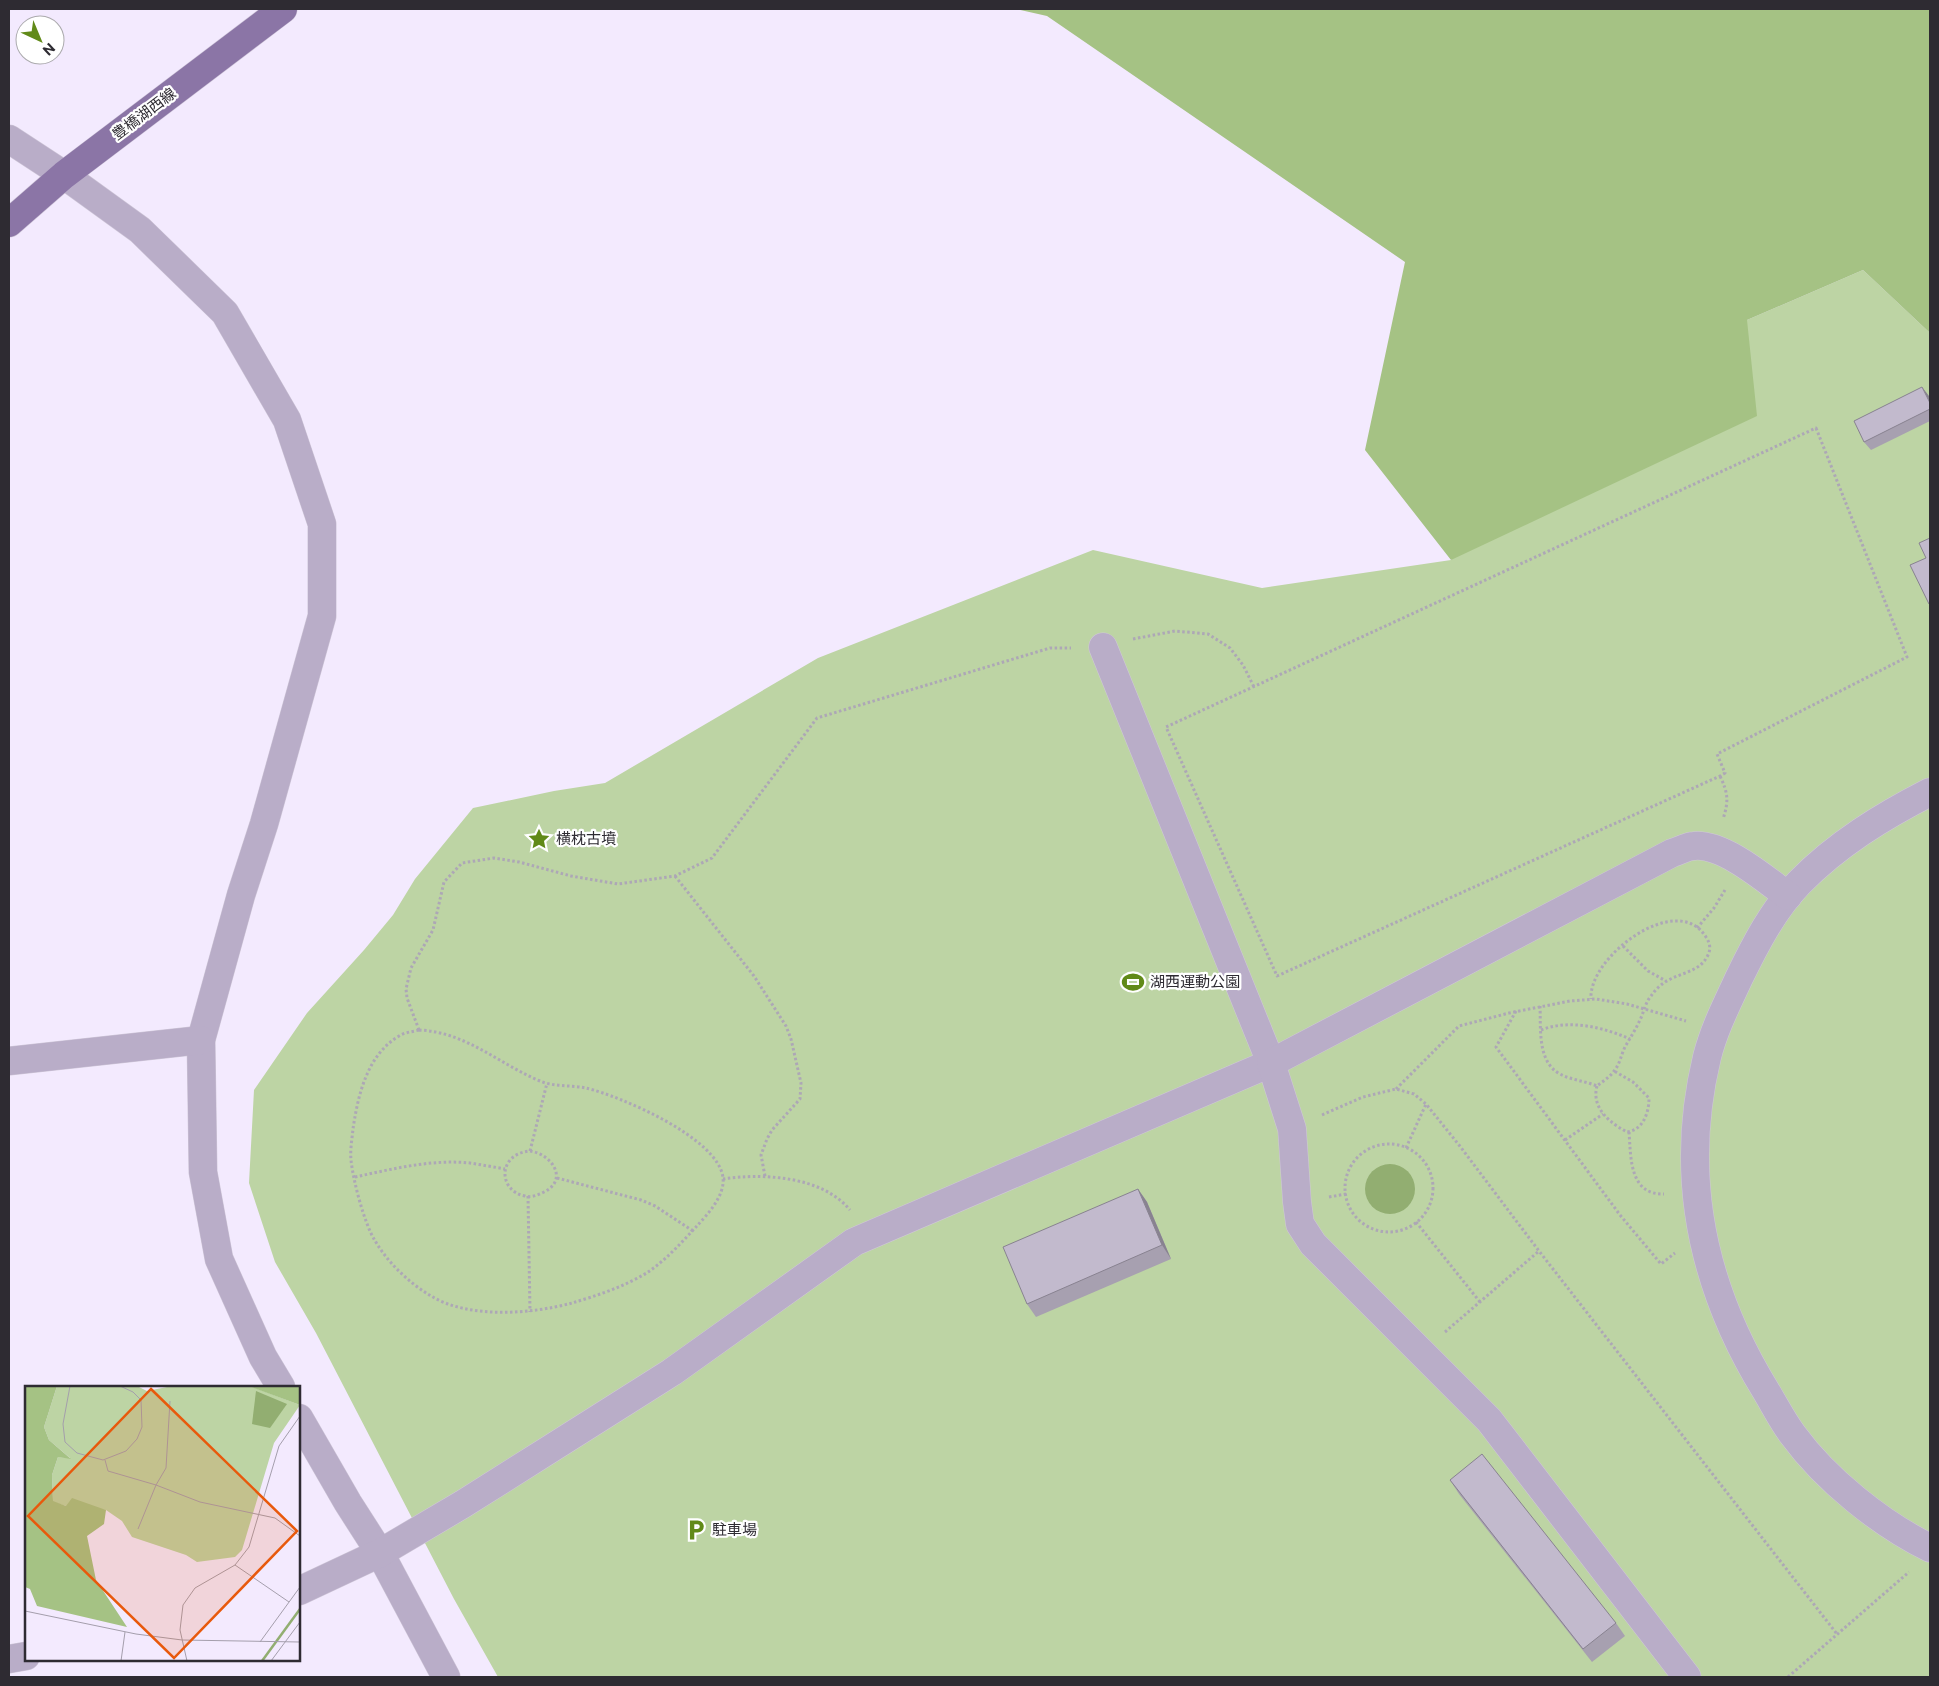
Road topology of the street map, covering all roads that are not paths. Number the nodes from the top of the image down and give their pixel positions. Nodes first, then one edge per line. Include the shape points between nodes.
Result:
1 (283, 9) edge
2 (9, 139) edge
3 (64, 175) junction
4 (9, 224) edge
5 (1102, 647) road end
6 (1930, 792) edge
7 (1788, 896) junction
8 (201, 1040) junction
9 (9, 1061) edge
10 (1271, 1063) junction
11 (280, 1386) edge
12 (300, 1420) edge
13 (1930, 1548) edge
14 (380, 1553) junction
15 (300, 1592) edge
16 (25, 1656) edge
17 (9, 1659) edge
18 (446, 1677) edge
19 (1687, 1677) edge

1 - 3 main road, 豊橋湖西線
2 - 3 street
3 - 4 main road, 豊橋湖西線
3 - 8 street via 140,230 225,313 287,420 322,524 322,616
5 - 10 street
6 - 7 street via 1851,838
7 - 10 street via 1725,852 1708,846 1693,846 1672,853
7 - 13 street via 1756,945 1722,1013 1708,1055 1700,1092 1695,1169 1706,1253 1717,1291 1752,1369 1792,1435 1816,1463 1879,1518
8 - 9 street
8 - 11 street via 203,1172 219,1259 263,1357
10 - 14 street via 854,1242 672,1372
10 - 19 street via 1292,1129 1300,1224 1312,1244 1488,1420
12 - 14 street
14 - 15 street
14 - 18 street
16 - 17 street

